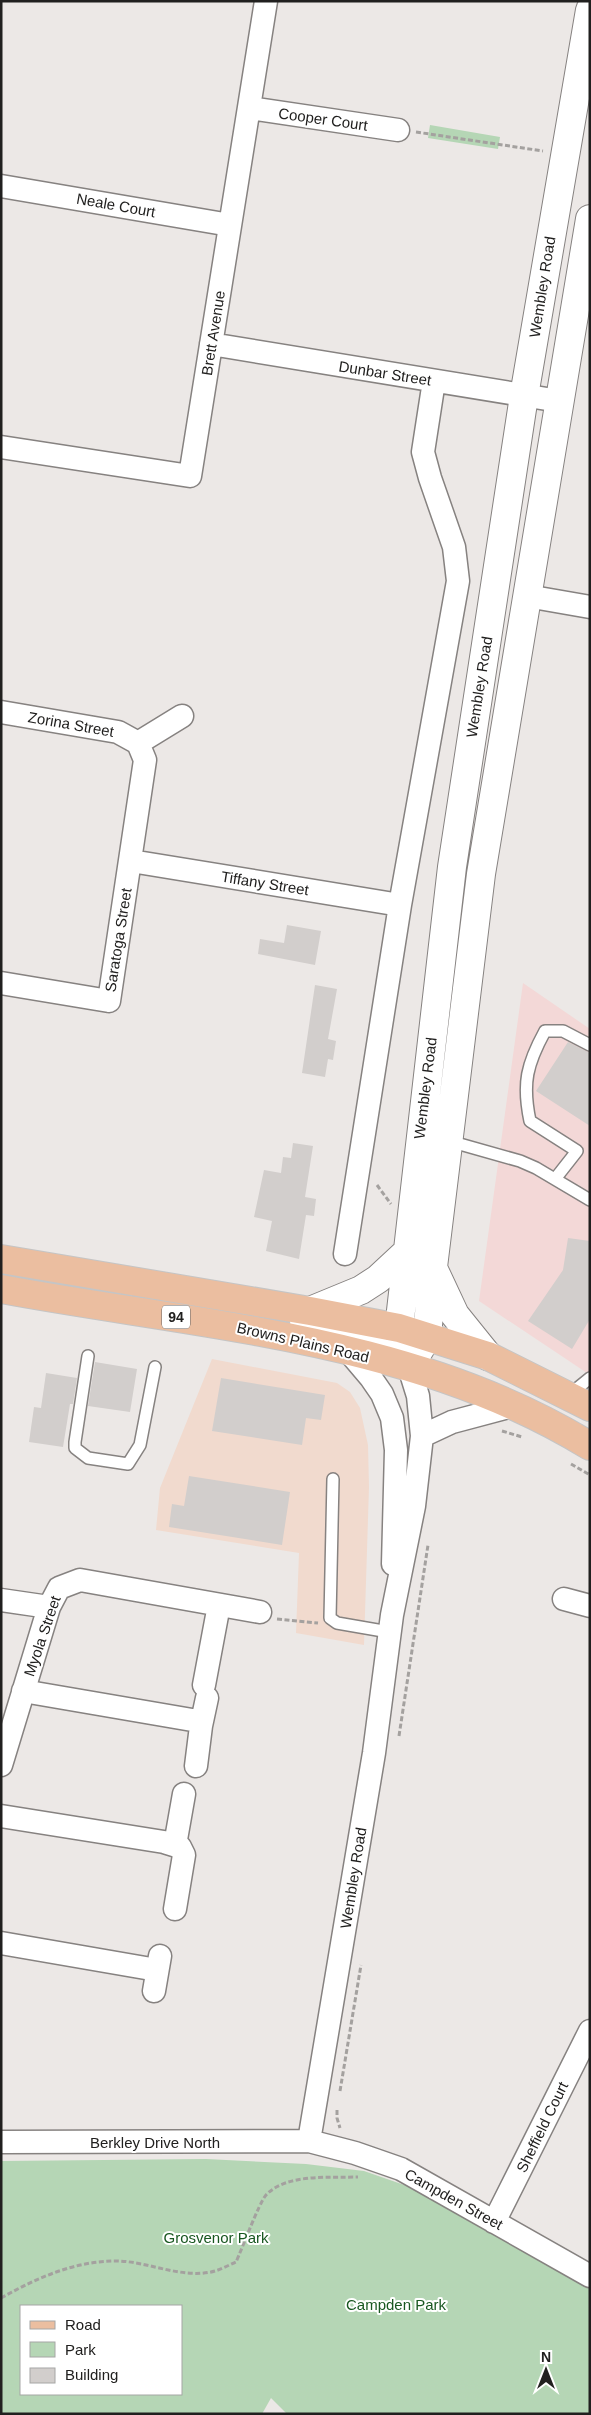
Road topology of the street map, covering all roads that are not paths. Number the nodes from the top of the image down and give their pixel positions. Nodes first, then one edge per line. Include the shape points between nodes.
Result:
1 (266, 1) edge
2 (590, 10) edge
3 (248, 108) junction
4 (398, 130) road end
5 (1, 186) edge
6 (590, 219) edge
7 (230, 225) junction
8 (211, 344) junction
9 (434, 381) junction
10 (524, 396) junction
11 (559, 401) junction
12 (1, 447) edge
13 (527, 596) junction
14 (590, 607) edge
15 (1, 712) edge
16 (182, 716) dead end
17 (138, 743) junction
18 (130, 861) junction
19 (400, 905) junction
20 (1, 983) edge
21 (590, 1045) edge
22 (449, 1141) junction
23 (555, 1179) junction
24 (590, 1200) edge
25 (407, 1241) junction
26 (344, 1254) dead end
27 (1, 1259) edge
28 (433, 1267) junction
29 (1, 1289) edge
30 (242, 1300) junction
31 (310, 1311) junction
32 (399, 1328) junction
33 (427, 1337) junction
34 (349, 1352) junction
35 (88, 1356) dead end
36 (488, 1356) junction
37 (155, 1367) dead end
38 (410, 1367) junction
39 (590, 1378) edge
40 (579, 1401) edge
41 (516, 1406) junction
42 (422, 1436) junction
43 (590, 1446) edge
44 (333, 1479) dead end
45 (564, 1599) dead end
46 (1, 1600) edge
47 (219, 1605) junction
48 (590, 1606) edge
49 (49, 1607) junction
50 (260, 1612) road end
51 (391, 1623) junction
52 (23, 1691) junction
53 (202, 1726) junction
54 (7, 1727) edge
55 (1, 1765) edge
56 (196, 1766) dead end
57 (184, 1794) dead end
58 (1, 1816) edge
59 (175, 1845) junction
60 (175, 1909) dead end
61 (1, 1943) edge
62 (157, 1972) dead end
63 (590, 2031) edge
64 (309, 2141) junction
65 (1, 2142) edge
66 (494, 2222) junction
67 (590, 2276) edge

1 - 3 street, Brett Avenue
2 - 10 main road, Wembley Road
3 - 4 street, Cooper Court
3 - 7 street, Brett Avenue
5 - 7 street, Neale Court
6 - 11 main road, Wembley Road
7 - 8 street, Brett Avenue
8 - 9 street, Dunbar Street
8 - 12 street, Brett Avenue via 190,476
9 - 10 street, Dunbar Street
9 - 19 street via 423,452 454,547 458,581
10 - 11 street, Dunbar Street
10 - 25 main road, Wembley Road via 452,867
11 - 13 main road, Wembley Road
13 - 14 street
13 - 22 main road, Wembley Road via 481,874
15 - 17 street, Zorina Street via 118,732
16 - 17 street
17 - 18 street via 145,760
18 - 19 street, Tiffany Street
18 - 20 street, Saratoga Street via 108,1001
19 - 26 street
21 - 23 lane via 563,1031 545,1031 530,1057 525,1098 530,1120 577,1151
22 - 23 lane via 520,1161
22 - 28 main road, Wembley Road
23 - 24 lane
25 - 31 main road via 378,1279
25 - 32 main road, Wembley Road
27 - 30 main road, Browns Plains Road / 94
28 - 33 main road, Wembley Road
28 - 36 main road via 455,1315
29 - 34 main road, Browns Plains Road / 94 via 239,1326
30 - 31 main road, Browns Plains Road / 94
30 - 38 main road via 268,1314 343,1332
31 - 32 main road, Browns Plains Road / 94
32 - 33 main road, Browns Plains Road / 94
32 - 38 main road, Wembley Road
33 - 36 main road, Browns Plains Road / 94
33 - 38 main road, Wembley Road
34 - 38 main road, Browns Plains Road / 94
34 - 51 street, Wembley Road via 380,1391 394,1427
35 - 37 lane via 75,1448 88,1458 128,1464 140,1445
36 - 40 main road, Browns Plains Road / 94
38 - 41 main road, Browns Plains Road / 94
38 - 42 street, Wembley Road via 418,1396
39 - 40 lane
41 - 42 street via 452,1422
41 - 43 main road, Browns Plains Road / 94
42 - 51 street, Wembley Road via 414,1506
44 - 51 lane via 330,1618 337,1624
45 - 48 street
46 - 49 street
47 - 49 street, Myola Street via 80,1580 59,1588
47 - 50 street, Myola Street
47 - 53 street
49 - 52 street, Myola Street
51 - 64 street, Wembley Road via 374,1753
52 - 53 street via 183,1717 198,1721
52 - 54 street, Myola Street
53 - 56 street
54 - 55 street, Myola Street
57 - 59 street
58 - 59 street
59 - 60 street via 184,1855
61 - 62 street
63 - 66 street, Sheffield Court
64 - 65 street, Berkley Drive North
64 - 66 street, Campden Street via 355,2153 400,2170
66 - 67 street, Campden Street

